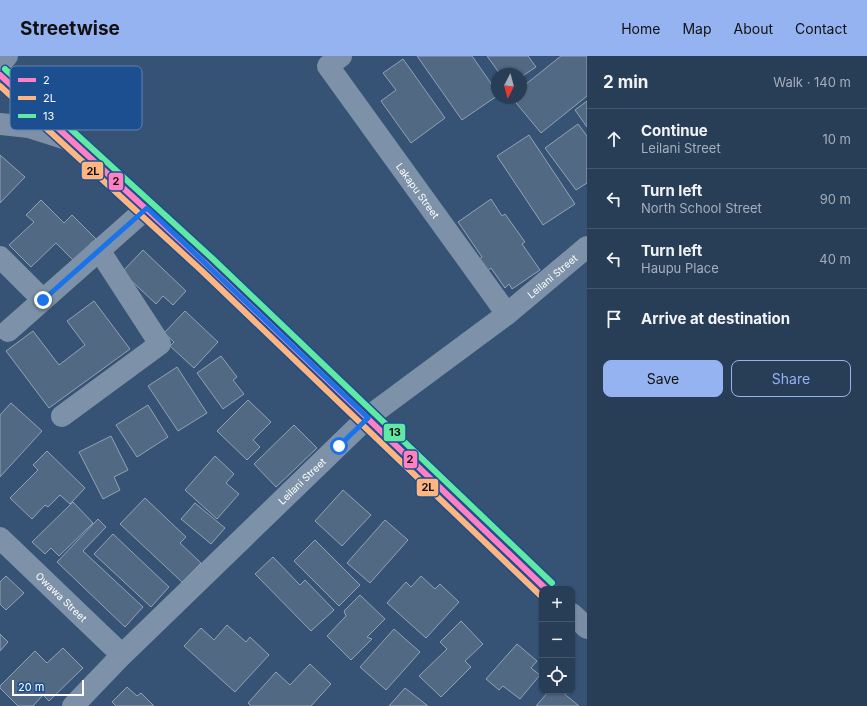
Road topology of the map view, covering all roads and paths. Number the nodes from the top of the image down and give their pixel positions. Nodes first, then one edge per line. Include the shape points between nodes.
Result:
1 (7, 56) edge
2 (335, 61) edge
3 (0, 64) edge
4 (0, 74) edge
5 (10, 83) edge
6 (0, 124) edge
7 (10, 125) edge
8 (38, 130) edge
9 (61, 130) edge
10 (73, 141) junction
11 (147, 208) junction
12 (587, 247) edge
13 (99, 250) junction
14 (0, 257) edge
15 (43, 300) junction
16 (507, 314) junction
17 (8, 331) dead end
18 (62, 416) dead end
19 (368, 418) junction
20 (0, 538) edge
21 (543, 586) edge
22 (575, 617) edge
23 (587, 628) edge
24 (122, 655) junction
25 (73, 706) edge

1 - 3 highway
2 - 16 street, Lakapu Street
4 - 5 main road
6 - 7 highway
8 - 10 highway
9 - 10 main road
10 - 11 main road
11 - 13 street
11 - 19 main road
12 - 16 street, Leilani Street
13 - 15 street
13 - 18 street via 160,344
14 - 15 street
15 - 17 street
16 - 19 street, Leilani Street
19 - 21 main road
19 - 24 street, Leilani Street
20 - 24 street, Owawa Street
22 - 23 main road
24 - 25 street, Leilani Street

